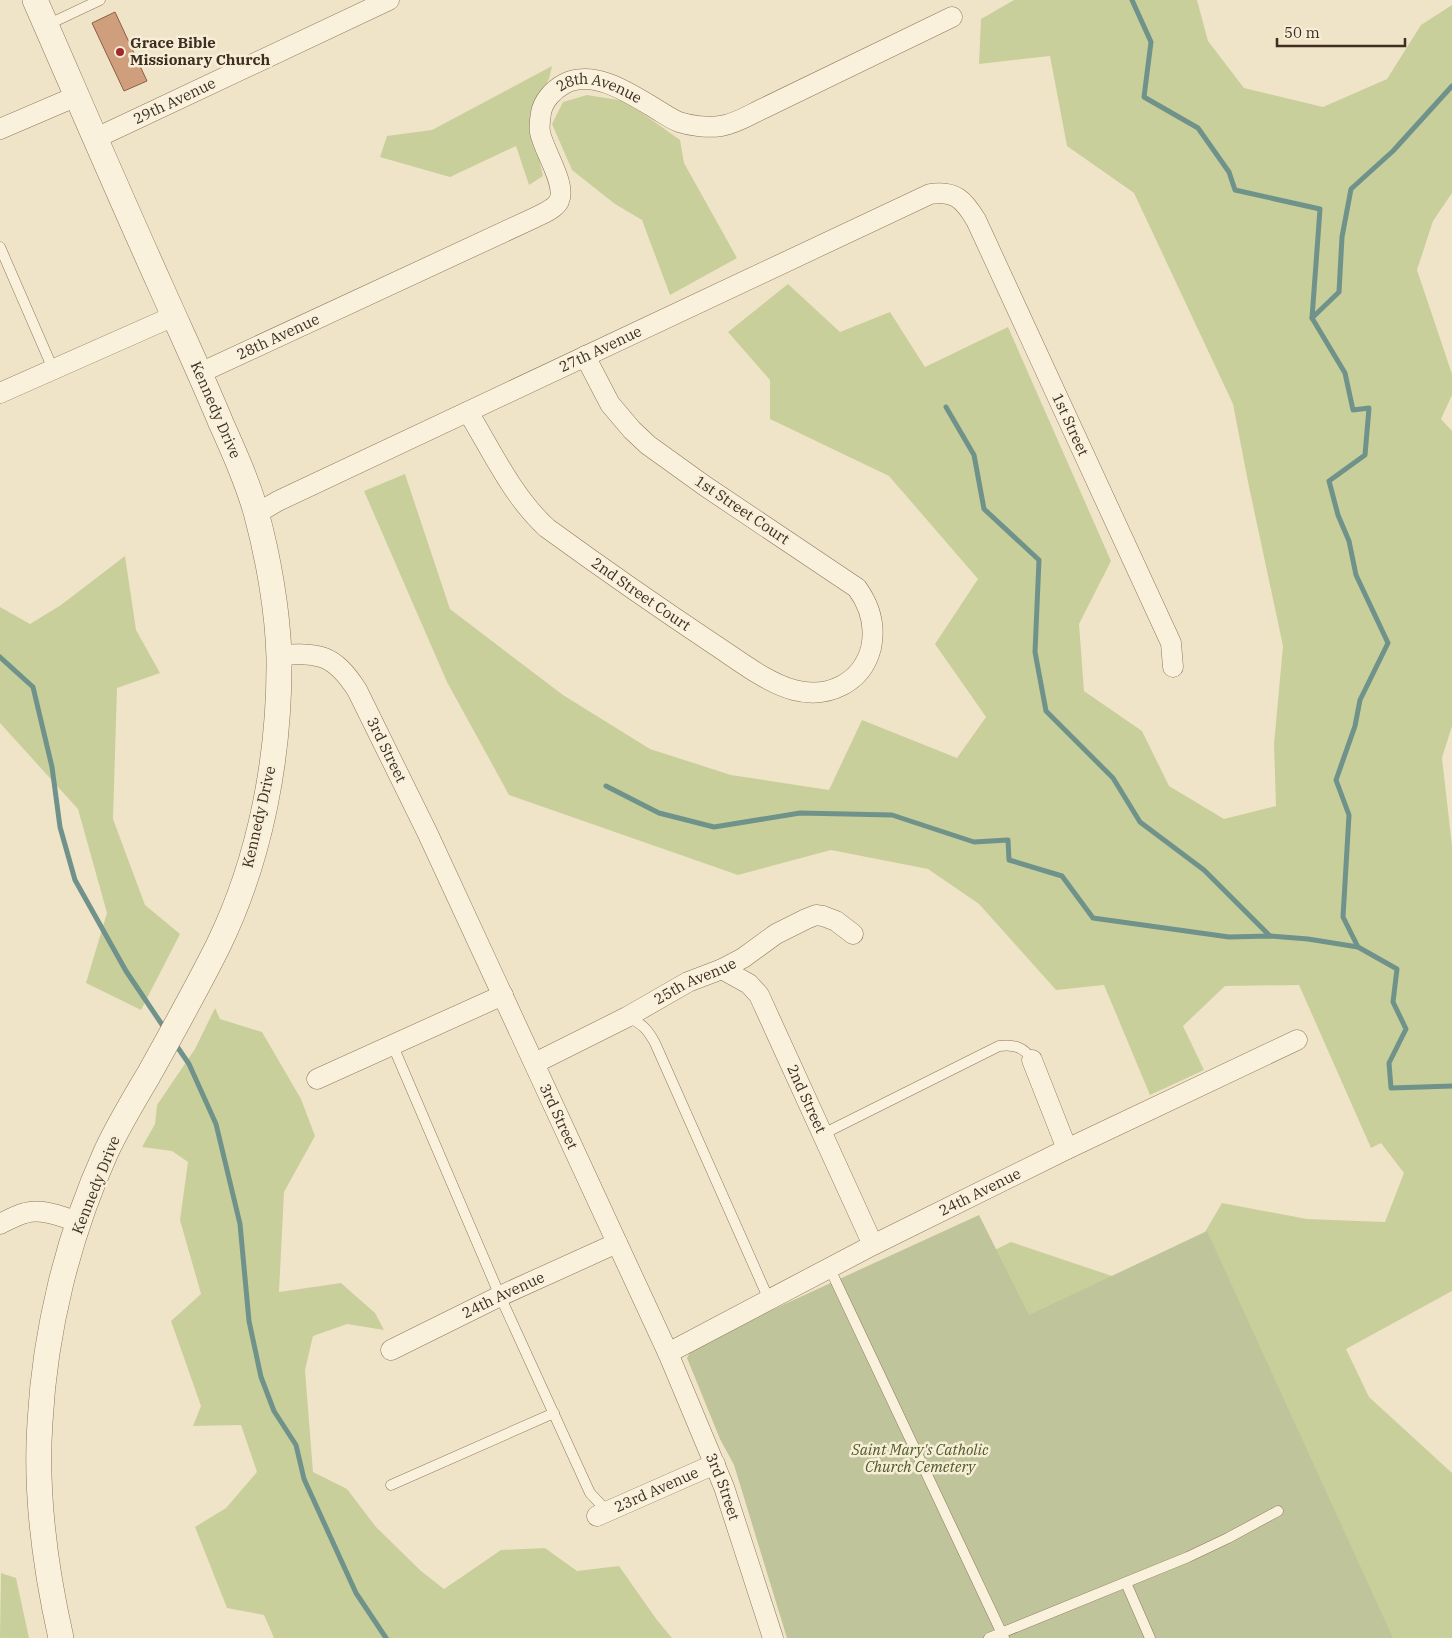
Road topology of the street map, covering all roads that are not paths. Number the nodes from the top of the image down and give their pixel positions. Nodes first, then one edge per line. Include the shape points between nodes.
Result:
1 (35, 0) edge
2 (100, 0) edge
3 (389, 0) edge
4 (952, 17) dead end
5 (46, 26) junction
6 (77, 96) junction
7 (0, 129) edge
8 (94, 138) junction
9 (949, 194) joint
10 (0, 247) edge
11 (3, 264) edge
12 (174, 316) junction
13 (585, 356) junction
14 (53, 369) junction
15 (200, 373) junction
16 (0, 393) edge
17 (468, 412) junction
18 (256, 514) junction
19 (279, 655) junction
20 (1173, 667) dead end
21 (863, 668) joint
22 (853, 934) dead end
23 (722, 969) junction
24 (503, 995) junction
25 (627, 1017) junction
26 (1297, 1040) dead end
27 (393, 1046) junction
28 (1032, 1060) joint
29 (535, 1063) junction
30 (317, 1079) dead end
31 (823, 1134) junction
32 (1067, 1149) junction
33 (79, 1222) junction
34 (0, 1224) edge
35 (617, 1243) junction
36 (873, 1245) junction
37 (830, 1269) junction
38 (500, 1296) junction
39 (772, 1299) junction
40 (391, 1350) dead end
41 (668, 1353) junction
42 (554, 1413) junction
43 (715, 1464) junction
44 (391, 1485) dead end
45 (1278, 1511) dead end
46 (602, 1514) joint
47 (1126, 1583) junction
48 (1003, 1636) edge
49 (61, 1638) edge
50 (773, 1638) edge
51 (989, 1638) edge
52 (1150, 1638) edge

1 - 5 street, Kennedy Drive
2 - 5 lane
3 - 8 street, 29th Avenue
4 - 15 street, 28th Avenue via 736,122 720,126 678,122 600,81 575,80 564,84 548,97 540,121 543,144 561,191 555,206
5 - 6 street, Kennedy Drive
6 - 7 street
6 - 8 street, Kennedy Drive
8 - 12 street, Kennedy Drive
9 - 13 street, 27th Avenue via 930,194
9 - 20 street, 1st Street via 958,197 976,220 1171,643
10 - 11 lane
11 - 14 lane
12 - 14 street
12 - 15 street, Kennedy Drive
13 - 17 street, 27th Avenue
13 - 21 street, 1st Street Court via 610,404 648,446 857,588 870,610 872,623 872,641
14 - 16 street
15 - 18 street, Kennedy Drive
17 - 18 street, 27th Avenue
17 - 21 street, 2nd Street Court via 522,502 547,528 743,663 776,683 811,693 849,682
18 - 19 street, Kennedy Drive via 267,560
19 - 24 street, 3rd Street via 304,654 331,660 352,682
19 - 33 street, Kennedy Drive via 277,725 270,785 239,898 212,958 106,1154
22 - 23 street, 25th Avenue via 836,921 816,916 776,934
23 - 25 street, 25th Avenue via 688,982
23 - 31 street, 2nd Street via 749,984 759,995
24 - 27 street
24 - 29 street, 3rd Street
25 - 29 street, 25th Avenue
25 - 39 lane via 647,1029 655,1043 766,1292
26 - 32 street, 24th Avenue
27 - 30 street
27 - 38 lane
28 - 31 lane via 1018,1046 999,1046
28 - 32 street
29 - 35 street, 3rd Street
31 - 36 street, 2nd Street
32 - 36 street, 24th Avenue
33 - 34 street via 34,1212
33 - 49 street, Kennedy Drive via 52,1322 40,1421 44,1541 49,1585
35 - 38 street, 24th Avenue
35 - 41 street, 3rd Street
36 - 37 street, 24th Avenue
37 - 39 street, 24th Avenue
37 - 48 lane
38 - 40 street, 24th Avenue
38 - 42 lane
39 - 41 street, 24th Avenue
41 - 43 street, 3rd Street
42 - 44 lane
42 - 46 lane
43 - 46 street, 23rd Avenue
43 - 50 street, 3rd Street
45 - 47 lane via 1228,1538
47 - 48 lane
47 - 52 lane
48 - 51 lane

